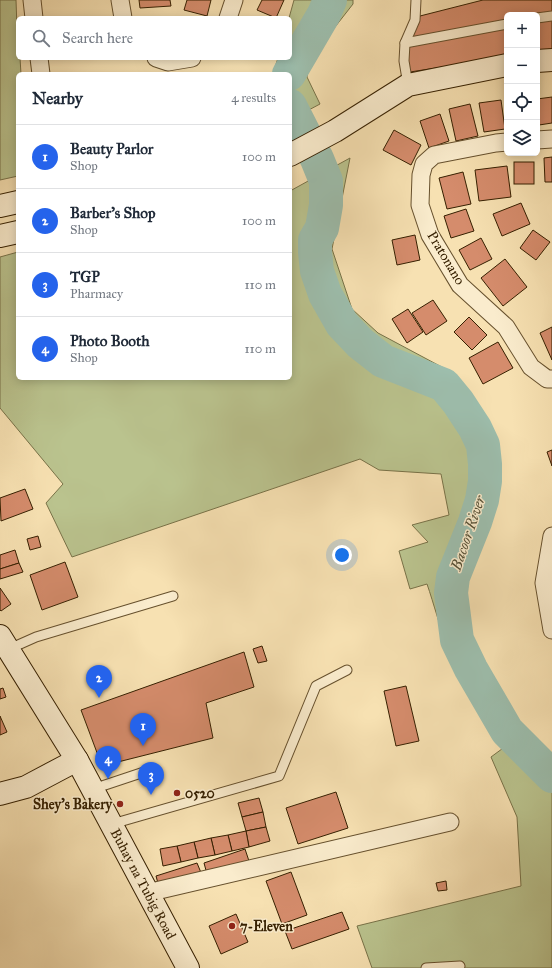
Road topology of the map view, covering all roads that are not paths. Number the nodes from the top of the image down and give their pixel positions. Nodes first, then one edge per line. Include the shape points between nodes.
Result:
1 (32, 0) edge
2 (120, 0) edge
3 (234, 0) edge
4 (416, 0) edge
5 (34, 16) edge
6 (123, 16) edge
7 (229, 16) edge
8 (552, 16) edge
9 (540, 18) edge
10 (504, 25) edge
11 (405, 43) junction
12 (39, 60) edge
13 (162, 60) edge
14 (180, 60) edge
15 (552, 60) edge
16 (540, 61) edge
17 (504, 66) edge
18 (41, 72) edge
19 (408, 85) junction
20 (552, 139) edge
21 (540, 140) edge
22 (504, 142) edge
23 (292, 154) edge
24 (16, 202) edge
25 (0, 206) edge
26 (16, 232) edge
27 (0, 236) edge
28 (552, 379) edge
29 (552, 536) edge
30 (173, 596) dead end
31 (552, 630) edge
32 (4, 643) edge
33 (347, 670) dead end
34 (77, 760) junction
35 (150, 770) dead end
36 (26, 787) junction
37 (92, 789) junction
38 (0, 794) edge
39 (0, 811) edge
40 (450, 822) dead end
41 (112, 824) junction
42 (148, 893) junction
43 (460, 966) dead end
44 (188, 968) edge
45 (426, 968) edge

1 - 5 street
2 - 6 street
3 - 7 street
4 - 11 lane via 415,20
8 - 9 lane
10 - 11 lane
11 - 19 lane via 404,61
12 - 18 street
13 - 14 street
15 - 16 street
17 - 19 street
19 - 23 street via 335,131
20 - 21 street
22 - 28 street, Pratonano via 434,155 424,164 420,205 430,234 460,285 506,327 531,367
24 - 25 street
26 - 27 street
29 - 31 street via 544,583
30 - 32 lane via 36,637
32 - 34 street, Buhay na Tubig Road
33 - 41 lane via 316,686 279,776
34 - 36 street
34 - 37 street, Buhay na Tubig Road
35 - 37 lane
36 - 38 street
36 - 39 street
37 - 41 street, Buhay na Tubig Road
40 - 42 street
41 - 42 street, Buhay na Tubig Road
42 - 44 street, Buhay na Tubig Road
43 - 45 lane

